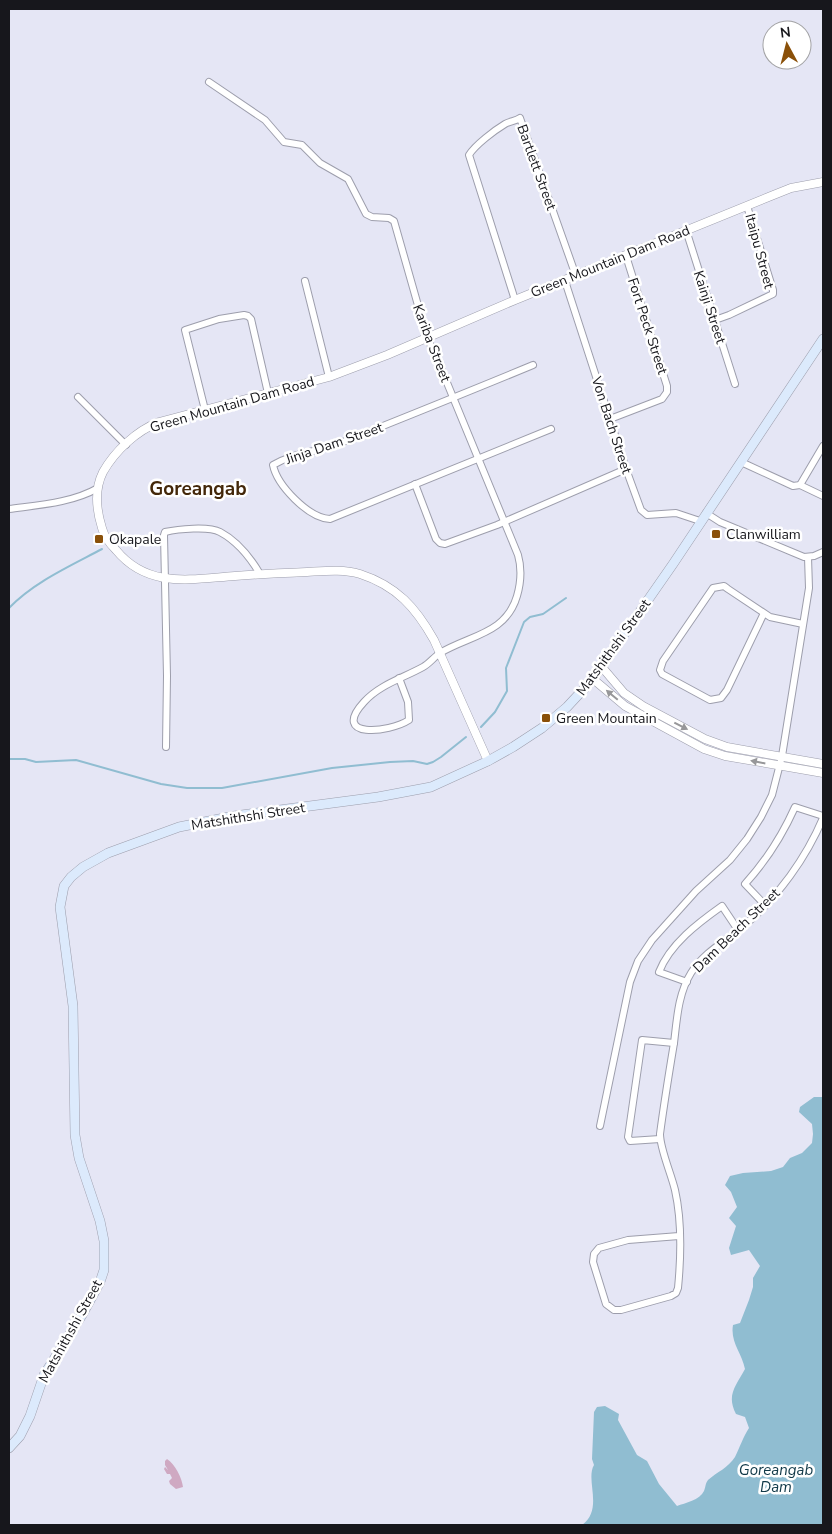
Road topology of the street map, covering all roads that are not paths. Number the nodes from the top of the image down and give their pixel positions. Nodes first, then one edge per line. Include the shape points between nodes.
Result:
1 (209, 82) dead end
2 (823, 182) edge
3 (747, 206) junction
4 (686, 230) junction
5 (626, 256) junction
6 (576, 276) junction
7 (566, 280) junction
8 (305, 281) dead end
9 (515, 300) junction
10 (715, 320) junction
11 (426, 337) junction
12 (823, 339) edge
13 (533, 365) dead end
14 (329, 377) junction
15 (735, 384) dead end
16 (268, 393) junction
17 (78, 397) dead end
18 (454, 399) junction
19 (205, 410) junction
20 (610, 419) junction
21 (551, 429) dead end
22 (126, 445) junction
23 (823, 446) edge
24 (477, 458) junction
25 (741, 462) junction
26 (626, 470) junction
27 (415, 484) junction
28 (800, 485) junction
29 (98, 488) junction
30 (823, 496) edge
31 (9, 509) edge
32 (706, 513) junction
33 (505, 521) junction
34 (700, 521) junction
35 (823, 552) edge
36 (808, 557) junction
37 (260, 574) junction
38 (165, 579) junction
39 (764, 613) junction
40 (803, 624) junction
41 (440, 653) junction
42 (601, 666) junction
43 (399, 678) junction
44 (593, 679) junction
45 (166, 747) dead end
46 (782, 756) junction
47 (488, 761) junction
48 (823, 764) edge
49 (780, 766) junction
50 (823, 773) edge
51 (823, 817) edge
52 (765, 905) junction
53 (738, 930) junction
54 (687, 982) junction
55 (674, 1043) junction
56 (600, 1126) dead end
57 (660, 1140) junction
58 (679, 1236) junction
59 (9, 1448) edge

1 - 11 street, Kariba Street via 265,120 284,142 302,145 320,163 348,179 366,214 394,221
2 - 3 street, Green Mountain Dam Road via 791,188
3 - 4 street, Green Mountain Dam Road
3 - 10 street, Itaipu Street via 773,294
4 - 5 street, Green Mountain Dam Road
4 - 10 street, Kainji Street
5 - 6 street, Green Mountain Dam Road
5 - 20 street, Fort Peck Street via 667,392 662,398
6 - 7 street, Green Mountain Dam Road
6 - 9 street, Bartlett Street via 520,118 511,121 469,155
7 - 9 street, Green Mountain Dam Road
7 - 20 street, Von Bach Street
8 - 14 street
9 - 11 street, Green Mountain Dam Road
10 - 15 street, Kainji Street
11 - 14 street, Green Mountain Dam Road
11 - 18 street, Kariba Street
12 - 25 main road, Matshithshi Street
13 - 18 street
14 - 16 street, Green Mountain Dam Road
16 - 19 street, Green Mountain Dam Road
16 - 19 street via 251,320 244,315 219,319 185,330
17 - 22 street
18 - 24 street, Kariba Street
18 - 27 street, Jinja Dam Street via 328,448 273,464 275,475 288,493 323,518 330,519
19 - 22 street, Green Mountain Dam Road via 148,427
20 - 26 street, Von Bach Street
21 - 24 street, Jinja Dam Street
22 - 29 street, Green Mountain Dam Road via 109,462
23 - 28 street
24 - 27 street, Jinja Dam Street
24 - 33 street, Kariba Street
25 - 28 street via 793,486
25 - 32 main road, Matshithshi Street
26 - 33 street
26 - 34 street, Von Bach Street via 641,510 647,515 676,513
27 - 33 street via 440,543 452,542
28 - 30 street
29 - 31 street via 52,503
29 - 38 street, Green Mountain Dam Road via 99,518 111,545 134,568
32 - 34 main road, Matshithshi Street
32 - 36 street via 720,522
33 - 41 street, Kariba Street via 521,566 520,582 509,615 498,625
34 - 42 main road, Matshithshi Street
35 - 36 street
36 - 40 street via 809,588
37 - 38 street, Green Mountain Dam Road
37 - 38 street via 251,558 220,532 187,530 166,532 164,535
37 - 41 street, Green Mountain Dam Road via 348,571 375,580 405,599 425,625
38 - 45 street
39 - 39 street via 724,586 713,588 662,662 662,674 710,700 721,698
39 - 40 street
40 - 46 street
41 - 43 street, Kariba Street via 425,666
41 - 47 street, Green Mountain Dam Road
42 - 44 main road, Matshithshi Street
42 -> 46 street via 624,693 705,738 727,747
43 - 43 street, Kariba Street via 366,700 356,712 354,720 360,730 389,729 409,720 408,702
44 - 47 main road, Matshithshi Street via 548,724
49 -> 44 street via 725,756 704,748 625,706
46 - 48 street
46 - 49 street
47 - 59 main road, Matshithshi Street via 420,789 179,827 108,853 77,872 64,886 60,907 73,1006 75,1135 79,1158 100,1221 104,1270 44,1375 20,1436
49 - 50 street
49 - 56 street via 772,795 747,839 658,933 638,961 628,989
51 - 52 street, Dam Beach Street via 804,856
51 - 52 street via 795,807 774,848 745,884
52 - 53 street, Dam Beach Street
53 - 54 street, Dam Beach Street via 716,945 691,972
53 - 54 street via 722,906 683,937 659,972
54 - 55 street, Dam Beach Street via 681,995
55 - 57 street, Dam Beach Street
55 - 57 street via 642,1040 631,1111 630,1141
57 - 58 street via 676,1194
58 - 58 street via 628,1240 598,1248 593,1262 606,1304 614,1310 621,1310 676,1293

